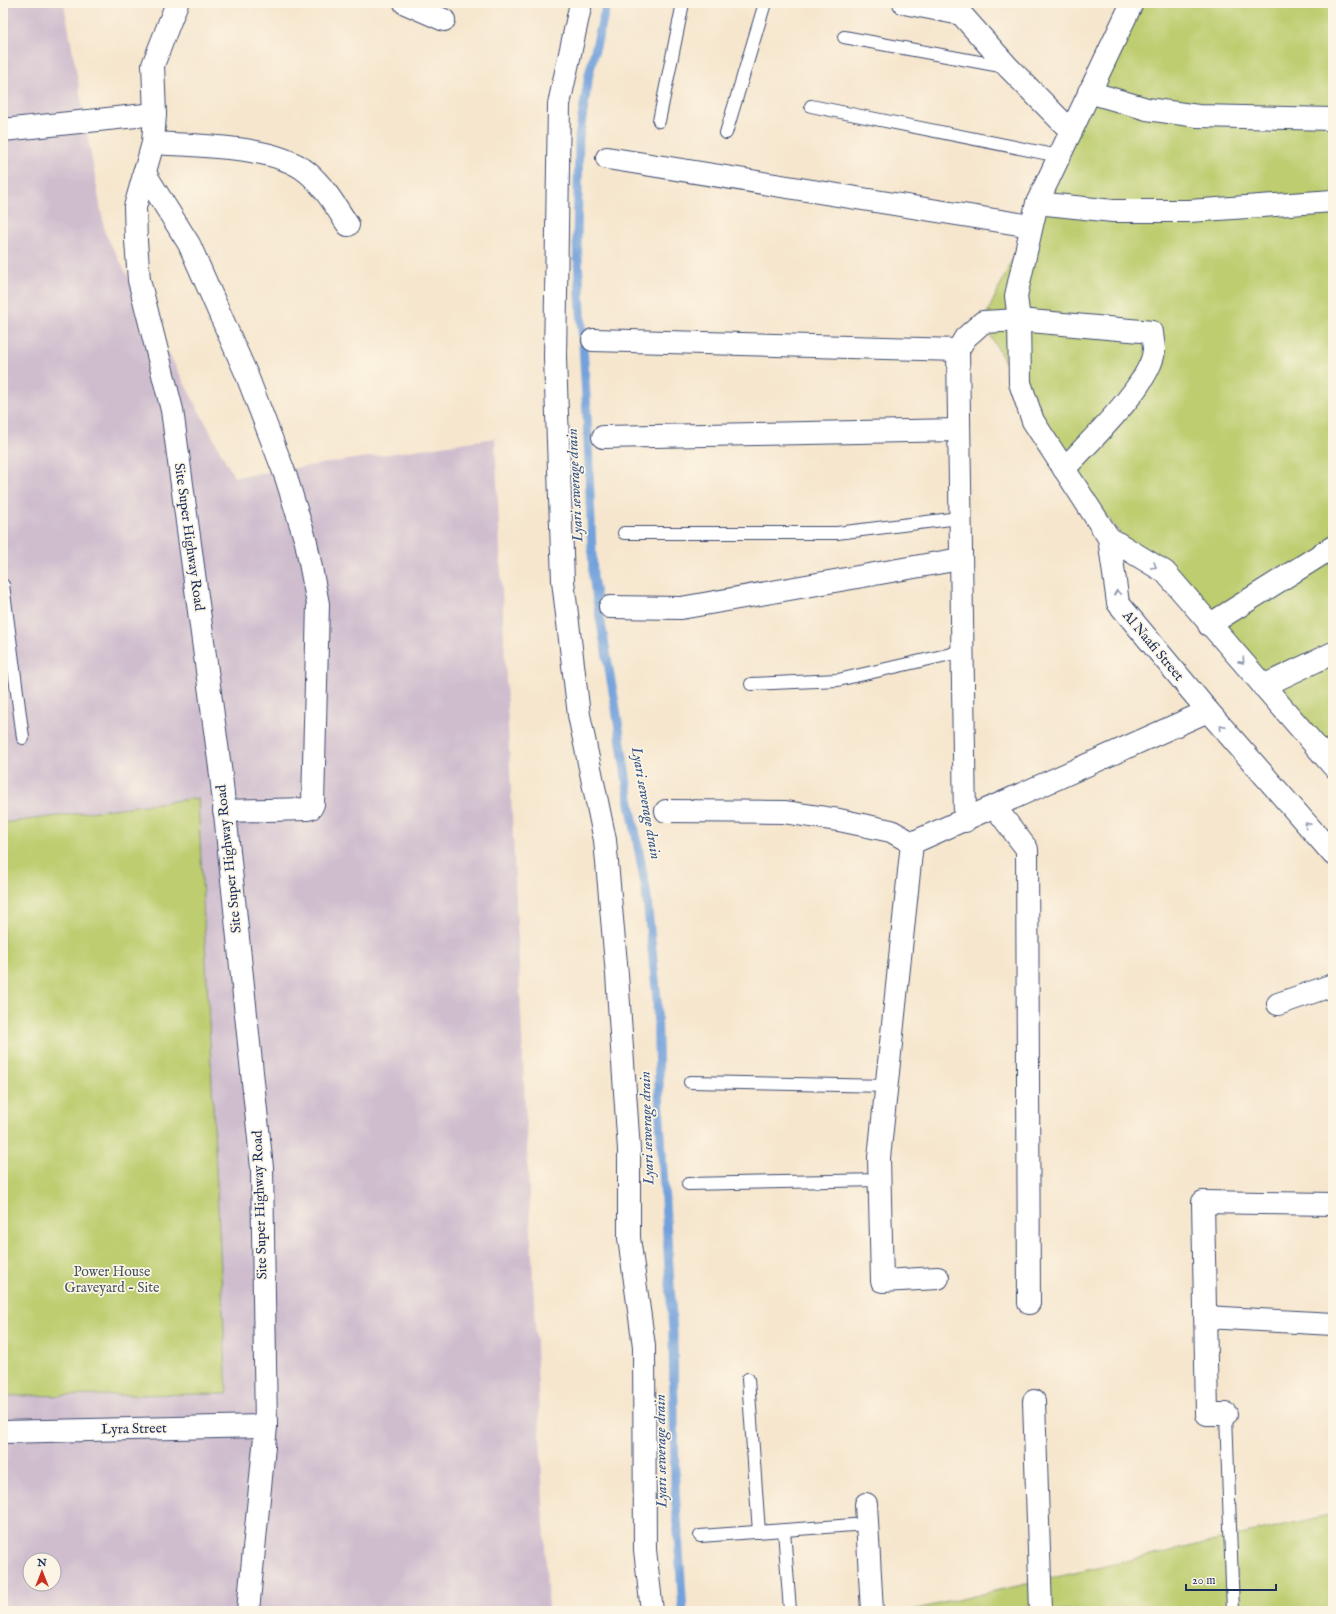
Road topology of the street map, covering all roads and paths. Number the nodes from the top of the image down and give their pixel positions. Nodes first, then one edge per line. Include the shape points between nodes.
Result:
1 (177, 3) edge
2 (406, 3) edge
3 (580, 3) edge
4 (683, 3) edge
5 (765, 3) edge
6 (904, 3) edge
7 (1132, 3) edge
8 (444, 20) dead end
9 (844, 37) dead end
10 (1009, 68) junction
11 (1089, 92) junction
12 (811, 106) dead end
13 (155, 114) junction
14 (1333, 119) edge
15 (659, 121) dead end
16 (3, 130) edge
17 (1071, 131) junction
18 (726, 133) dead end
19 (153, 143) junction
20 (1059, 156) junction
21 (607, 158) dead end
22 (144, 172) junction
23 (1333, 201) edge
24 (1037, 203) junction
25 (348, 225) dead end
26 (1031, 226) junction
27 (1019, 320) junction
28 (593, 340) dead end
29 (958, 350) junction
30 (958, 430) junction
31 (603, 437) dead end
32 (1064, 469) junction
33 (959, 518) junction
34 (624, 533) dead end
35 (1109, 538) junction
36 (1333, 547) edge
37 (960, 559) junction
38 (3, 585) edge
39 (610, 607) dead end
40 (1209, 625) junction
41 (961, 649) junction
42 (1333, 653) edge
43 (751, 684) dead end
44 (1263, 686) junction
45 (1208, 711) junction
46 (23, 738) dead end
47 (1333, 766) edge
48 (995, 807) junction
49 (224, 811) junction
50 (666, 811) dead end
51 (965, 820) junction
52 (912, 843) junction
53 (1333, 854) edge
54 (1333, 985) edge
55 (1278, 1004) dead end
56 (690, 1082) dead end
57 (887, 1086) junction
58 (880, 1180) junction
59 (688, 1184) dead end
60 (1333, 1204) edge
61 (938, 1278) dead end
62 (1029, 1302) dead end
63 (1206, 1317) junction
64 (1333, 1324) edge
65 (748, 1379) dead end
66 (1034, 1401) dead end
67 (1226, 1414) joint
68 (266, 1426) junction
69 (3, 1432) edge
70 (866, 1514) joint
71 (784, 1530) junction
72 (759, 1532) junction
73 (700, 1536) dead end
74 (248, 1611) edge
75 (652, 1611) edge
76 (790, 1611) edge
77 (872, 1611) edge
78 (1041, 1611) edge
79 (1233, 1611) edge

1 - 13 street, Site Super Highway Road via 153,65
2 - 8 street
3 - 75 street via 559,104 555,358 563,581 579,715 605,840 617,974 629,1150 629,1238 644,1346 645,1550
4 - 15 lane
5 - 18 lane
6 - 10 street via 961,14
7 - 11 street
9 - 10 lane
10 - 17 street
11 - 14 street via 1147,109 1198,116
11 - 17 street
12 - 20 lane
13 - 16 street
13 - 19 street, Site Super Highway Road
17 - 20 street
19 - 22 street, Site Super Highway Road
19 - 25 street via 252,151 282,159 306,172 322,188
20 - 24 street
21 - 26 street
22 - 49 street, Site Super Highway Road via 135,207 139,280 172,410
22 - 49 street via 189,244 246,373 286,477 306,542 318,604 313,804 307,809
23 - 24 street via 1189,211 1112,211
24 - 26 street
26 - 27 street via 1016,296
27 - 29 street via 983,322 965,338
27 - 32 street via 1020,383 1034,421
27 - 32 street via 1152,332 1154,350 1149,366 1128,400
28 - 29 street
29 - 30 street
30 - 31 street
30 - 33 street
32 - 35 street
33 - 34 lane via 837,533
33 - 37 street
35 -> 40 street via 1165,572
45 -> 35 street, Al Naafi Street via 1118,603
36 - 40 street
37 - 39 street via 681,608
37 - 41 street
38 - 46 lane
40 -> 44 street
41 - 43 lane via 951,654 838,680
41 - 51 street
42 - 44 street
44 - 47 street
45 - 48 street
53 -> 45 street, Al Naafi Street
48 - 51 street
48 - 62 street via 1027,849
49 - 68 street, Site Super Highway Road via 262,1168
50 - 52 street via 784,812 891,831
51 - 52 street
52 - 57 street
54 - 55 street
56 - 57 lane
57 - 58 street via 879,1158
58 - 59 lane
58 - 61 street via 882,1281
60 - 63 street via 1203,1202
63 - 64 street
63 - 67 street via 1207,1414
65 - 72 lane
66 - 78 street
67 - 79 lane
68 - 69 street, Lyra Street
68 - 74 street, Site Super Highway Road
70 - 71 lane
70 - 77 street
71 - 72 lane
71 - 76 lane
72 - 73 lane

